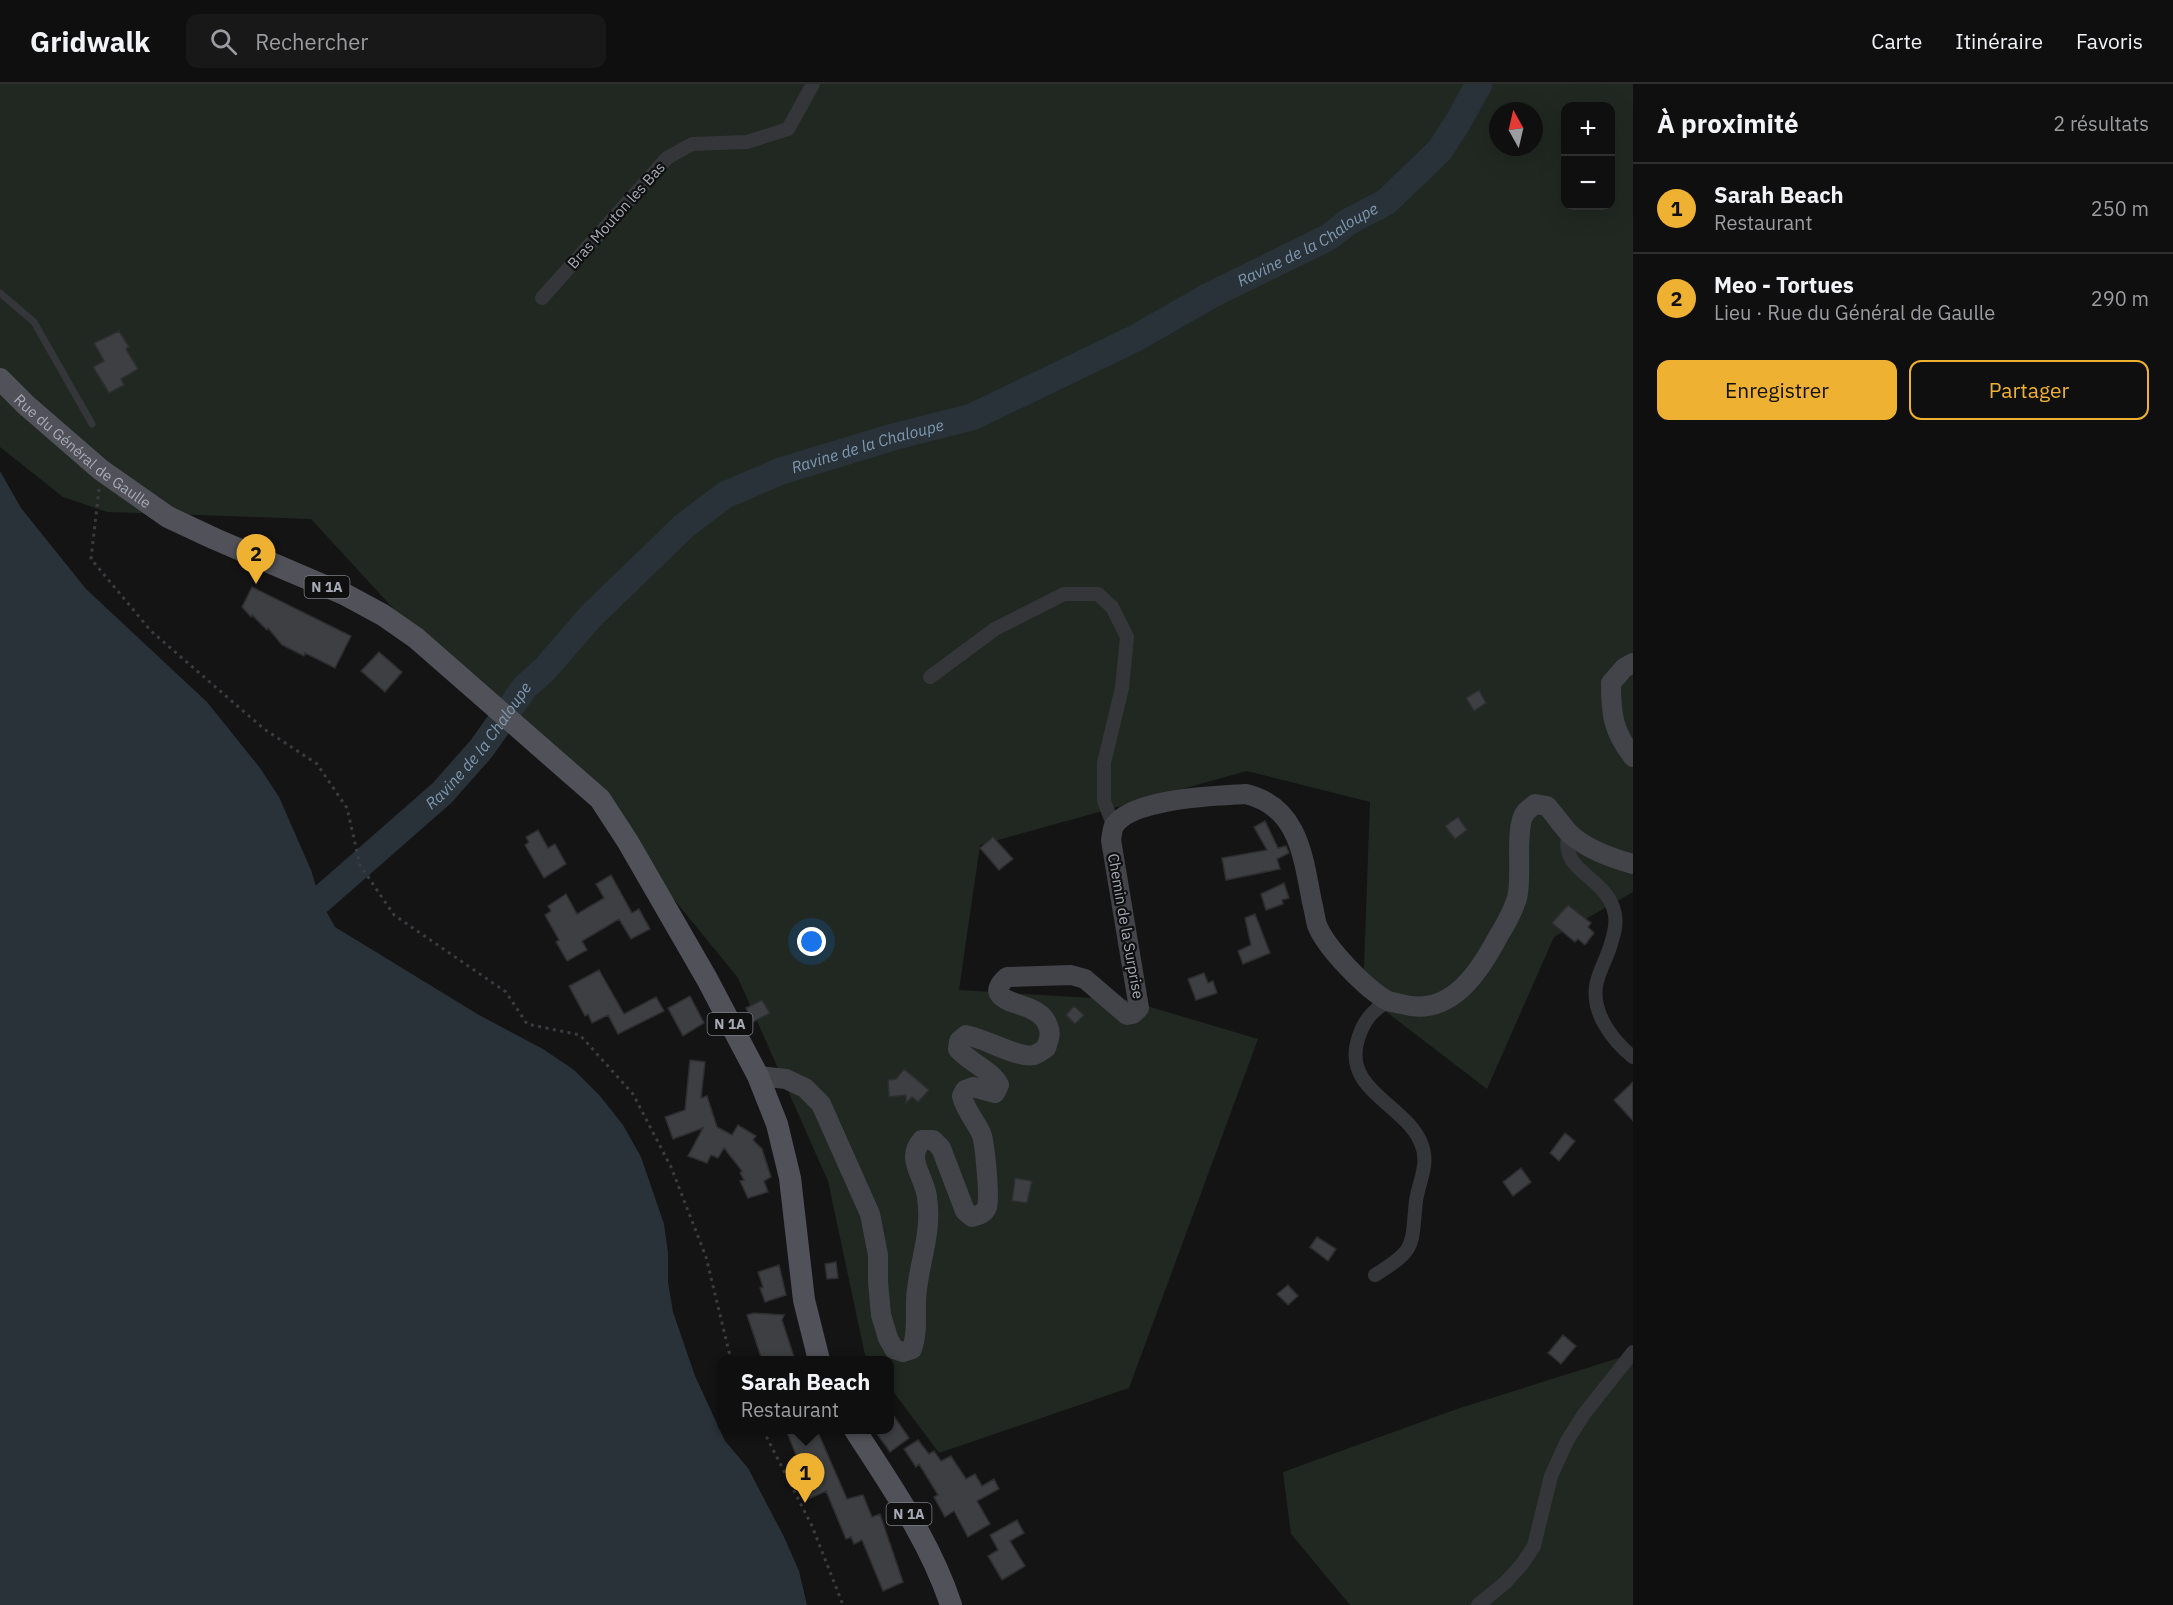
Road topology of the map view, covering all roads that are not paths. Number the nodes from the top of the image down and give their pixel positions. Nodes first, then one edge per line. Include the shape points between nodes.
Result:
1 (813, 84) edge
2 (0, 293) edge
3 (542, 298) dead end
4 (0, 379) edge
5 (92, 424) dead end
6 (1633, 663) edge
7 (930, 677) dead end
8 (1633, 757) edge
9 (1114, 827) junction
10 (1569, 832) junction
11 (1633, 864) edge
12 (1388, 1001) junction
13 (1633, 1057) edge
14 (758, 1076) junction
15 (1375, 1275) dead end
16 (1633, 1352) edge
17 (818, 1356) edge
18 (858, 1434) edge
19 (951, 1605) edge
20 (1478, 1605) edge

1 - 3 street, Bras Mouton les Bas via 788,129 747,142 692,144 667,158
2 - 5 lane via 34,322
4 - 14 main road, Rue du Général de Gaulle / N 1A via 101,470 168,517 346,595 416,638 600,800 634,851
6 - 8 main road via 1611,683 1611,711 1619,739
7 - 9 street via 995,629 1064,594 1098,594 1112,608 1127,637 1122,688 1104,763 1104,801
9 - 12 main road via 1128,814 1158,803 1246,794 1271,804 1285,816 1297,836 1317,925 1331,948 1357,976
9 - 14 main road, Chemin de la Surprise via 1111,840 1139,1008 1127,1015 1085,979 1071,975 1007,977 998,991 1002,998 1045,1018 1050,1031 1046,1047 1028,1055 976,1036 966,1035 959,1041 958,1050 999,1085 995,1093 973,1087 962,1096 982,1135 988,1206 982,1215 972,1217 964,1211 941,1148 933,1140 922,1140 914,1158 927,1194 929,1215 916,1289 916,1338 912,1349 894,1349 888,1338 881,1315 878,1255 870,1214 821,1104 805,1088 786,1079
10 - 11 main road via 1587,846
10 - 12 main road via 1547,806 1535,804 1525,813 1520,826 1517,898 1486,960 1460,992 1438,1004 1413,1008
10 - 13 street via 1567,854 1610,898 1615,915 1616,926 1596,986 1596,1002 1616,1044
12 - 15 street via 1371,1011 1354,1052 1360,1076 1413,1128 1425,1160 1416,1199 1413,1241 1400,1259
14 - 17 main road, N 1A via 777,1124 790,1178 804,1300
16 - 20 street via 1567,1441 1551,1476 1533,1546 1522,1564
18 - 19 main road, N 1A via 924,1540

